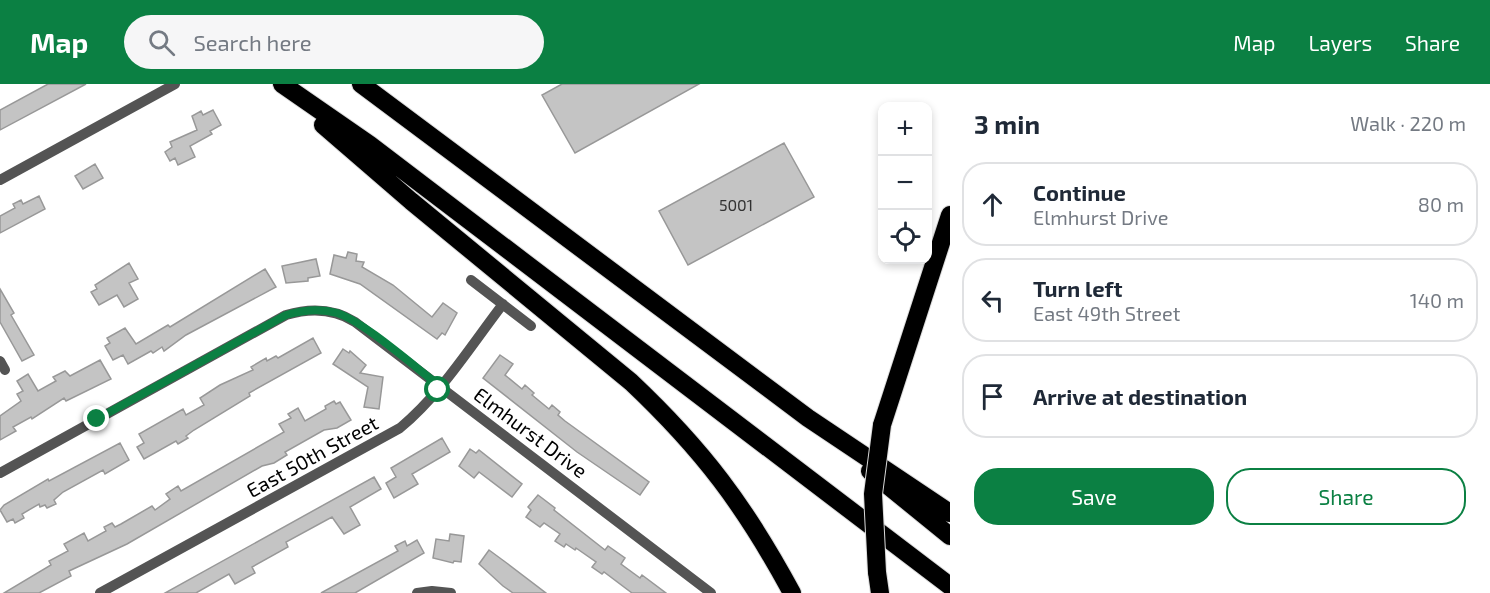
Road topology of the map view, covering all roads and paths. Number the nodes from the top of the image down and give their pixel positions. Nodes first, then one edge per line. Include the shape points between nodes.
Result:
1 (175, 84) edge
2 (276, 84) edge
3 (282, 84) edge
4 (361, 84) edge
5 (0, 180) edge
6 (950, 215) edge
7 (471, 280) dead end
8 (503, 304) junction
9 (531, 326) dead end
10 (440, 386) junction
11 (808, 418) junction
12 (0, 473) edge
13 (950, 513) edge
14 (950, 536) edge
15 (950, 586) edge
16 (100, 593) edge
17 (417, 593) edge
18 (451, 593) edge
19 (711, 593) edge
20 (792, 593) edge
21 (880, 593) edge

1 - 5 street
2 - 20 highway via 662,411 733,493
3 - 15 highway via 370,145
4 - 11 highway
6 - 21 highway, bridge via 882,425 873,494
7 - 8 street
8 - 9 street
8 - 10 street, East 50th Street
10 - 12 street, Elmhurst Drive via 356,322 323,310 299,311
10 - 16 street, East 50th Street via 416,416 400,428
10 - 19 street, Elmhurst Drive
11 - 13 highway
11 - 14 highway
17 - 18 street

